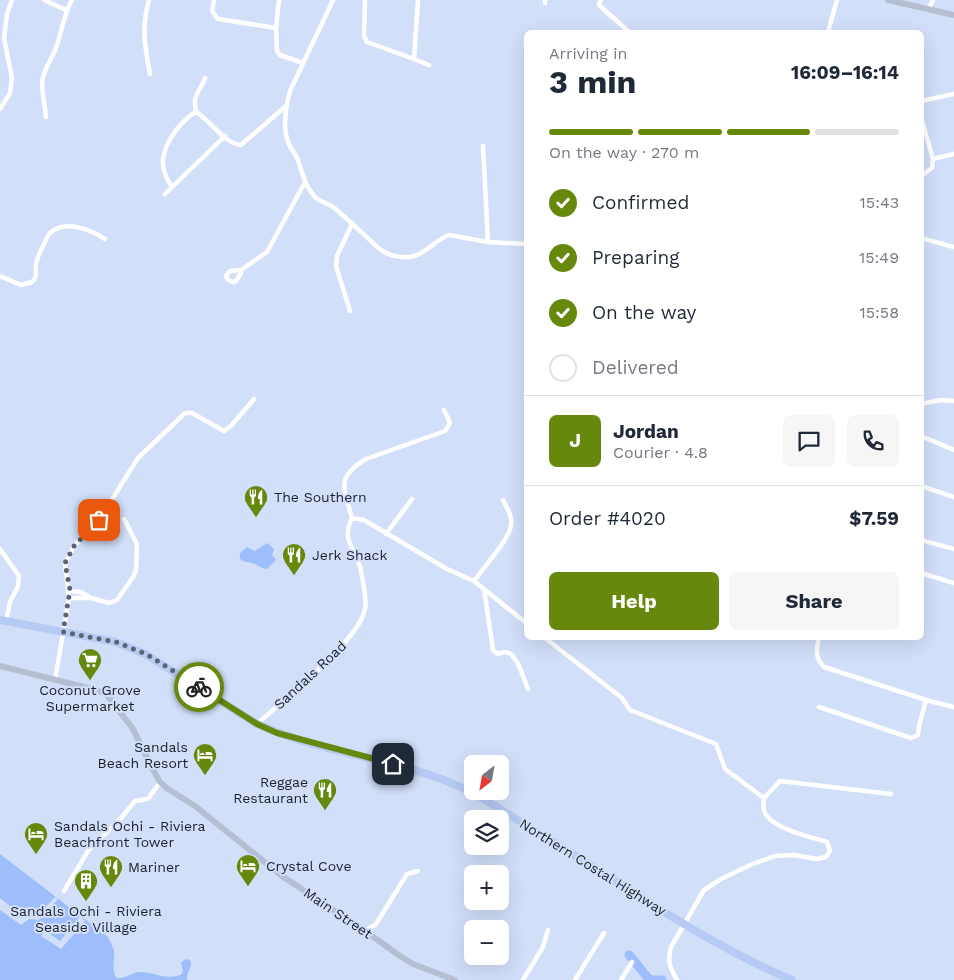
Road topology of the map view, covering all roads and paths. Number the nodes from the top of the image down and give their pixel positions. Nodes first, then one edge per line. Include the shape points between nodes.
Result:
1 (12, 0) edge
2 (44, 0) edge
3 (72, 0) edge
4 (149, 0) edge
5 (214, 0) edge
6 (279, 0) edge
7 (333, 0) edge
8 (365, 0) edge
9 (418, 0) edge
10 (601, 0) edge
11 (837, 0) edge
12 (888, 0) edge
13 (933, 0) edge
14 (66, 10) junction
15 (928, 10) junction
16 (954, 15) edge
17 (622, 27) junction
18 (276, 28) junction
19 (620, 30) edge
20 (626, 30) edge
21 (829, 30) edge
22 (414, 60) junction
23 (304, 63) junction
24 (429, 65) dead end
25 (150, 74) dead end
26 (205, 78) dead end
27 (954, 94) edge
28 (924, 100) edge
29 (287, 105) junction
30 (0, 109) edge
31 (196, 112) junction
32 (46, 117) dead end
33 (924, 128) edge
34 (225, 136) junction
35 (483, 146) dead end
36 (954, 154) edge
37 (933, 159) junction
38 (924, 174) edge
39 (305, 182) junction
40 (172, 187) junction
41 (165, 194) dead end
42 (352, 224) junction
43 (105, 239) dead end
44 (924, 239) edge
45 (488, 242) junction
46 (524, 244) edge
47 (954, 247) edge
48 (241, 270) dead end
49 (0, 276) edge
50 (350, 311) dead end
51 (254, 399) dead end
52 (954, 402) edge
53 (924, 403) edge
54 (444, 410) dead end
55 (924, 437) edge
56 (954, 450) edge
57 (924, 487) edge
58 (954, 497) edge
59 (412, 498) dead end
60 (503, 500) dead end
61 (124, 518) dead end
62 (352, 518) junction
63 (386, 534) junction
64 (924, 541) edge
65 (0, 549) edge
66 (954, 549) edge
67 (924, 574) edge
68 (474, 581) junction
69 (954, 583) edge
70 (70, 590) junction
71 (484, 590) junction
72 (69, 598) junction
73 (91, 598) junction
74 (3, 621) edge
75 (524, 621) edge
76 (63, 632) junction
77 (548, 640) edge
78 (818, 640) edge
79 (0, 666) edge
80 (55, 680) junction
81 (528, 689) dead end
82 (926, 700) junction
83 (819, 707) dead end
84 (954, 707) edge
85 (257, 724) junction
86 (160, 782) junction
87 (891, 794) dead end
88 (764, 798) junction
89 (418, 871) dead end
90 (64, 891) dead end
91 (684, 923) junction
92 (548, 930) dead end
93 (365, 931) junction
94 (604, 933) dead end
95 (632, 962) dead end
96 (455, 980) edge
97 (523, 980) edge
98 (575, 980) edge
99 (621, 980) edge
100 (677, 980) edge
101 (792, 980) edge

1 - 30 street via 6,14 4,38 12,78 10,93
2 - 14 street
3 - 14 street
4 - 25 street via 144,40
5 - 18 street via 212,11 218,19
6 - 18 street
7 - 23 street
8 - 22 street via 364,36 367,42
9 - 22 street
10 - 17 street via 599,5
11 - 21 street
12 - 15 street
13 - 15 street
14 - 32 street via 42,84
15 - 16 street
17 - 19 street
17 - 20 street
18 - 23 street via 277,51
22 - 24 street
23 - 29 street
26 - 31 street via 196,94
27 - 28 street
29 - 34 street via 244,144 238,145
29 - 39 street via 286,136
31 - 34 street
31 - 40 street via 182,123 163,155 165,178
33 - 37 street
34 - 40 street
35 - 45 street
36 - 37 street
37 - 38 street via 932,168
39 - 42 street via 314,196
39 - 48 street via 267,252
40 - 41 street
42 - 45 street via 376,248 385,254 403,258 421,254 448,235
42 - 50 street via 337,256 336,266
43 - 49 street via 71,226 58,229 51,232 39,253 36,277 32,282 21,285
44 - 47 street
45 - 46 street
51 - 70 street via 224,431 192,413 185,413 138,458 99,520 74,546 65,563
52 - 53 street via 941,400
54 - 62 street via 450,423 445,431 366,459 344,478
55 - 56 street
57 - 58 street
59 - 63 street
60 - 68 street via 512,525
61 - 73 street via 137,544 136,570 117,600 109,603
62 - 63 street via 364,520
62 - 85 street, Sandals Road via 347,527 347,538 359,563 364,585 365,608 360,623 338,650
63 - 68 street
64 - 66 street
65 - 74 street via 20,581
67 - 69 street
68 - 71 street
70 - 72 street
70 - 73 street
71 - 75 street
71 - 81 street via 493,650 498,654 512,654
72 - 73 street
72 - 76 street
74 - 76 main road, Northern Costal Highway
76 - 80 street
76 - 85 main road, Northern Costal Highway via 116,642 146,654
77 - 88 street via 622,698 630,710 716,744 725,769
78 - 82 street via 818,661 824,667
79 - 80 street, Main Street
80 - 86 street, Main Street via 106,694 133,729
82 - 83 street via 918,735 912,738
82 - 84 street
85 - 91 main road, Northern Costal Highway via 294,739 393,764 455,784
86 - 90 street via 148,800 135,801 88,851
86 - 93 street, Main Street via 282,876
87 - 88 street via 780,780
88 - 91 street via 764,811 771,821 797,834 827,842 830,851 826,857 817,859 775,856 721,879 704,890
89 - 93 street via 407,874 376,924
91 - 100 street via 668,956 668,964
91 - 101 main road, Northern Costal Highway via 721,946
92 - 97 street via 543,947
93 - 96 street, Main Street via 413,964
94 - 98 street
95 - 99 street

